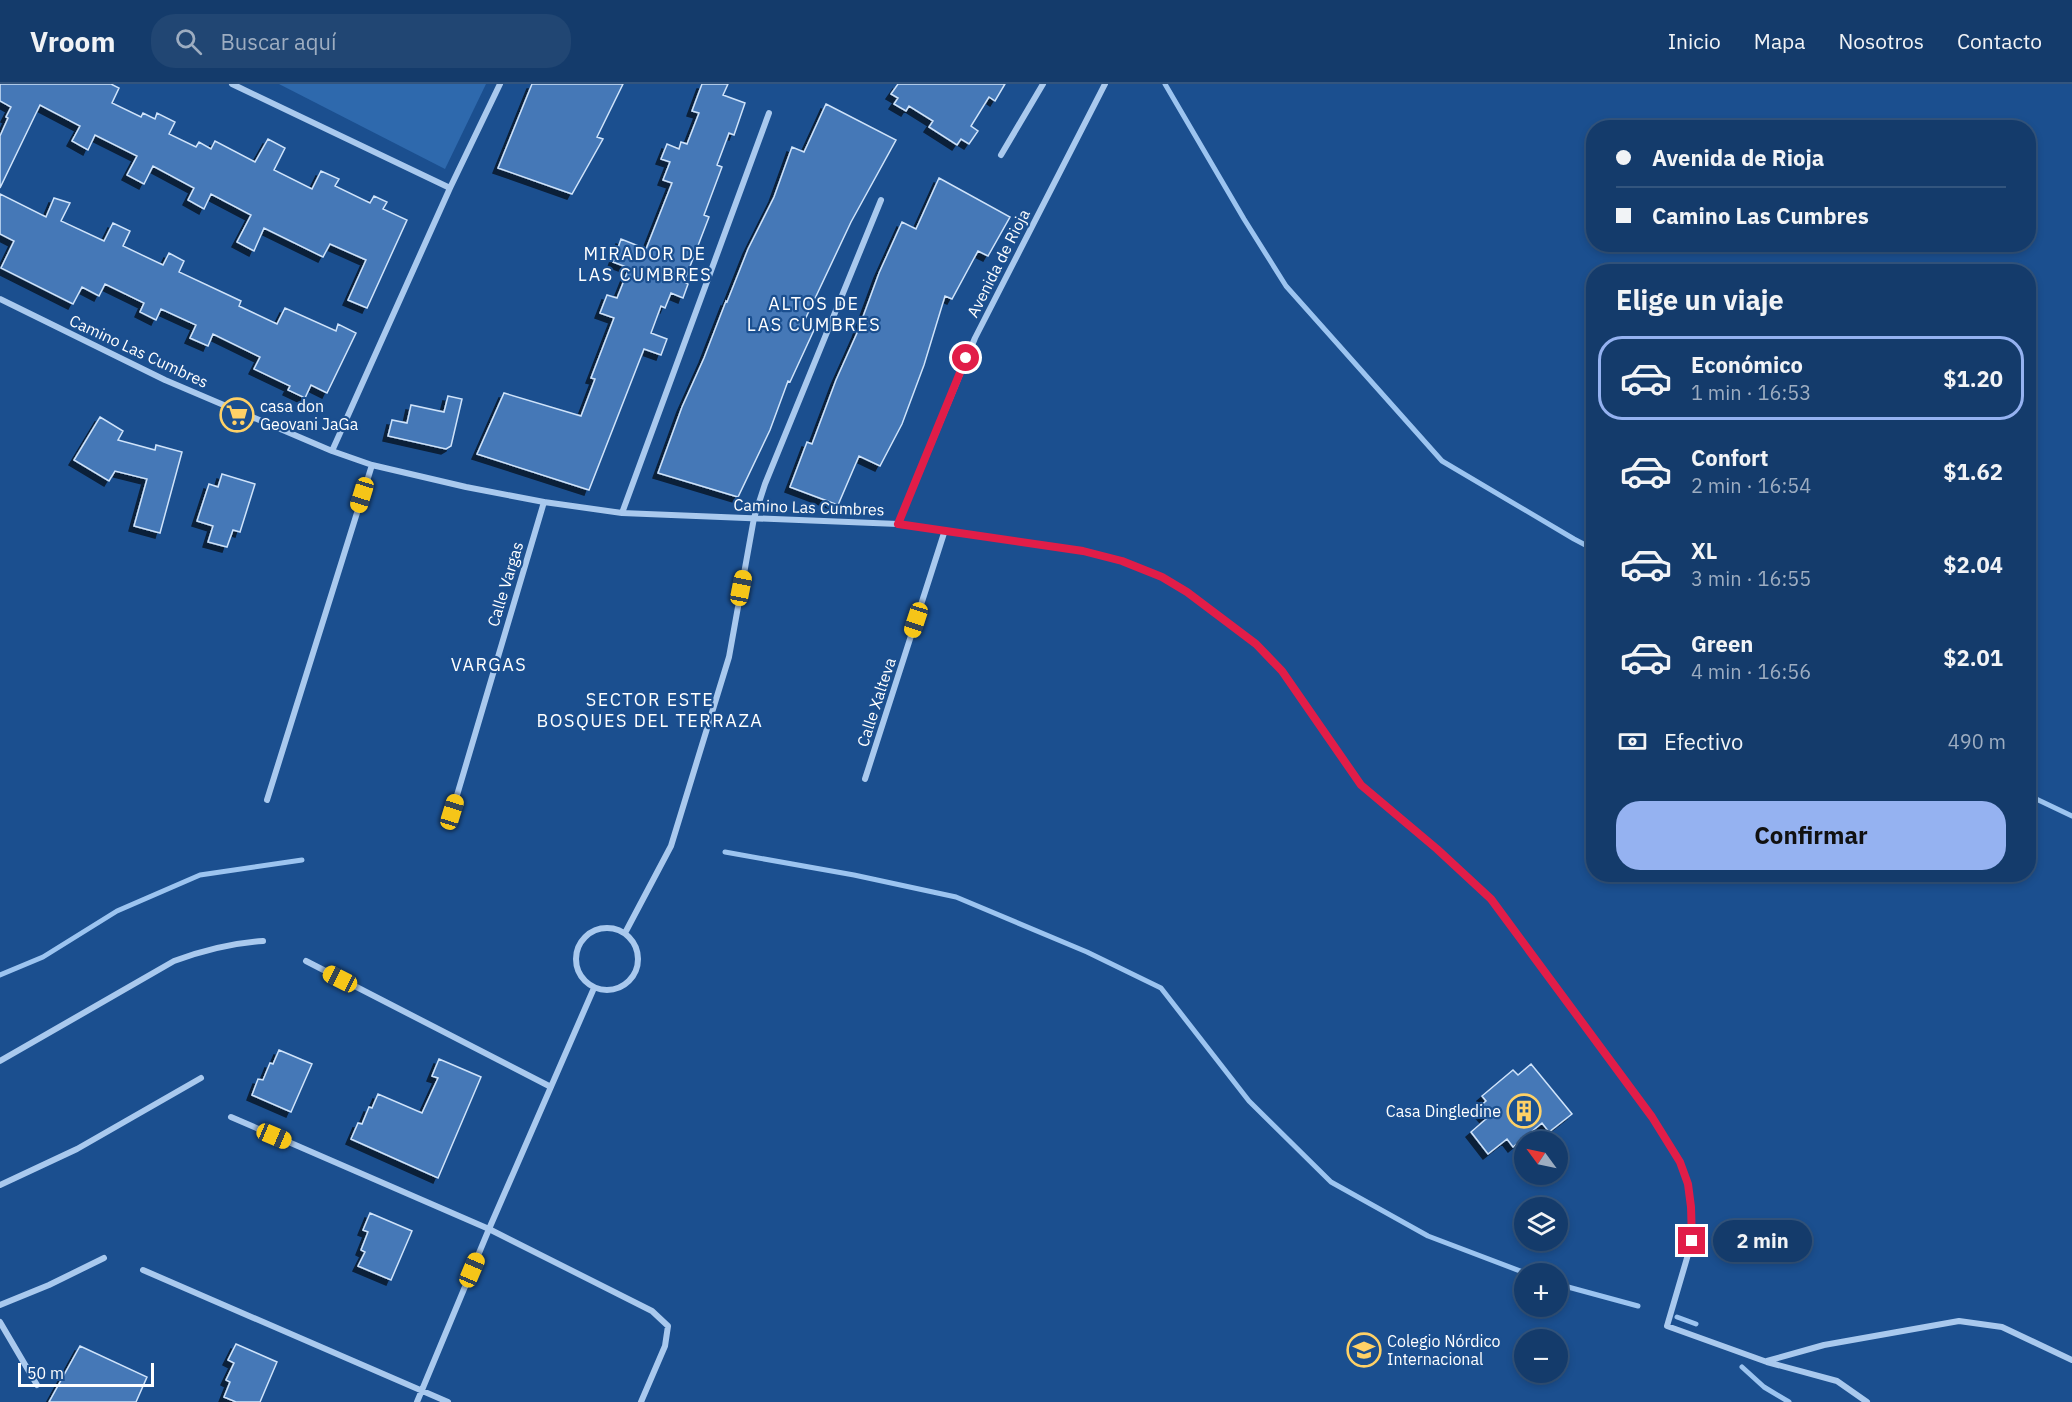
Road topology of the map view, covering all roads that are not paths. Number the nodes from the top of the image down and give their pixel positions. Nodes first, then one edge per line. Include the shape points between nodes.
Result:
1 (232, 84) edge
2 (500, 84) edge
3 (1043, 84) edge
4 (1105, 84) edge
5 (769, 112) dead end
6 (1001, 155) dead end
7 (450, 188) junction
8 (881, 200) dead end
9 (0, 299) edge
10 (332, 451) junction
11 (372, 465) junction
12 (544, 502) junction
13 (622, 513) junction
14 (754, 518) junction
15 (898, 524) junction
16 (945, 530) junction
17 (865, 779) dead end
18 (267, 800) dead end
19 (452, 812) dead end
20 (625, 933) junction
21 (263, 941) dead end
22 (306, 961) dead end
23 (594, 988) junction
24 (0, 1061) edge
25 (201, 1078) dead end
26 (551, 1087) junction
27 (231, 1117) dead end
28 (0, 1185) edge
29 (489, 1230) junction
30 (104, 1258) dead end
31 (144, 1270) dead end
32 (0, 1305) edge
33 (0, 1322) edge
34 (2072, 1360) edge
35 (1767, 1362) junction
36 (37, 1385) dead end
37 (421, 1390) junction
38 (417, 1402) edge
39 (448, 1402) edge
40 (642, 1402) edge
41 (1867, 1402) edge

1 - 7 street
2 - 7 street
3 - 6 street
4 - 15 street, Avenida de Rioja via 975,338
5 - 13 street
7 - 10 street
8 - 14 street
9 - 10 street, Camino Las Cumbres via 165,380
10 - 11 street, Camino Las Cumbres
11 - 12 street, Camino Las Cumbres
11 - 18 street
12 - 13 street, Camino Las Cumbres
12 - 19 street, Calle Vargas
13 - 14 street, Camino Las Cumbres
14 - 15 street, Camino Las Cumbres
14 - 20 street via 729,657 671,846
15 - 16 street, Camino Las Cumbres
16 - 17 street, Calle Xalteva
16 - 35 street, Camino Las Cumbres via 1083,551 1122,561 1187,592 1256,644 1282,671 1361,785 1491,899 1652,1117 1680,1162 1688,1184 1692,1241 1667,1326
20 - 23 street via 636,947 638,966 629,982 612,990
20 - 23 street via 611,927 596,929 583,937 576,950 576,966 582,979
21 - 24 street via 236,943 174,961
22 - 26 street
23 - 26 street
25 - 28 street via 77,1149
26 - 29 street
27 - 29 street
29 - 37 street
29 - 40 street via 652,1311 668,1326 665,1346
30 - 32 street
31 - 37 street
33 - 36 street
34 - 35 street via 2002,1327 1959,1322 1824,1345
35 - 41 street via 1838,1381
37 - 38 street
37 - 39 street

